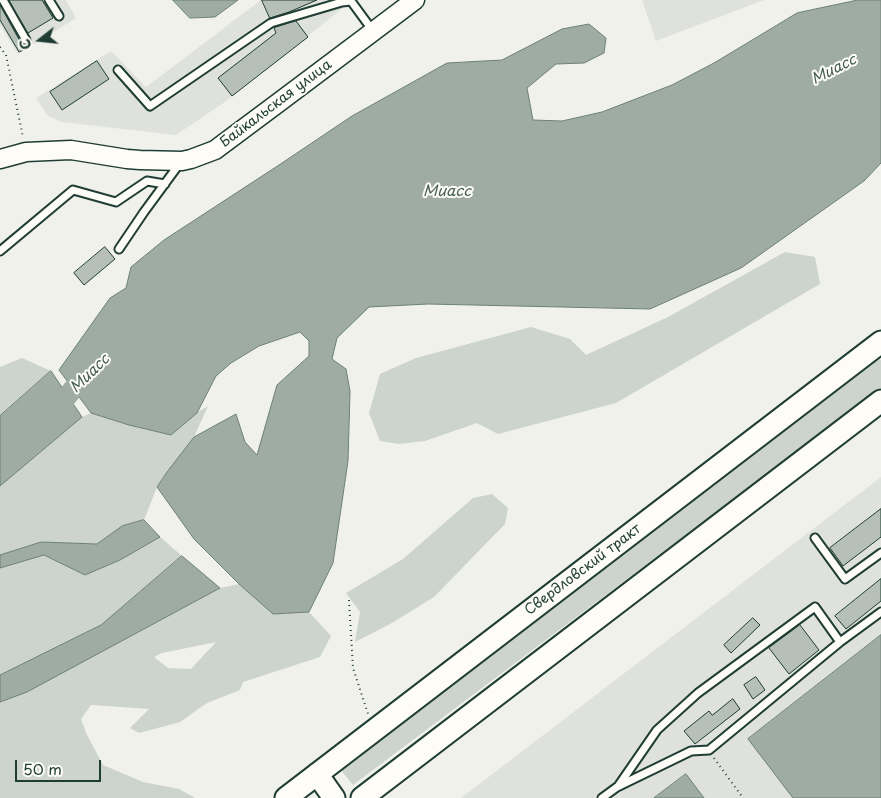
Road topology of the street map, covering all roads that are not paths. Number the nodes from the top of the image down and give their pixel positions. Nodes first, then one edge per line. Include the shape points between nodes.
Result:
1 (3, 0) edge
2 (49, 0) edge
3 (415, 0) edge
4 (59, 16) dead end
5 (373, 31) junction
6 (26, 40) dead end
7 (118, 70) dead end
8 (0, 159) edge
9 (182, 161) junction
10 (165, 184) junction
11 (119, 249) dead end
12 (0, 251) edge
13 (881, 342) edge
14 (879, 405) edge
15 (815, 538) dead end
16 (881, 553) edge
17 (881, 612) edge
18 (840, 642) junction
19 (317, 774) junction
20 (617, 787) junction
21 (286, 798) edge
22 (334, 798) edge
23 (362, 798) edge
24 (602, 798) edge

1 - 6 lane
2 - 4 lane
3 - 5 street, Байкальская улица
5 - 7 lane via 352,1 271,23 150,106
5 - 9 street, Байкальская улица via 215,150
8 - 9 street, Байкальская улица via 26,152 71,150 127,159
9 - 10 lane
10 - 11 lane
10 - 12 lane via 147,181 116,202 73,190
13 - 19 main road, Свердловский тракт
14 - 23 main road
15 - 16 lane via 845,579
17 - 18 lane
18 - 20 lane via 708,750 691,750
18 - 20 lane via 815,606 698,693 657,730
19 - 21 main road, Свердловский тракт
19 - 22 main road
20 - 24 lane

